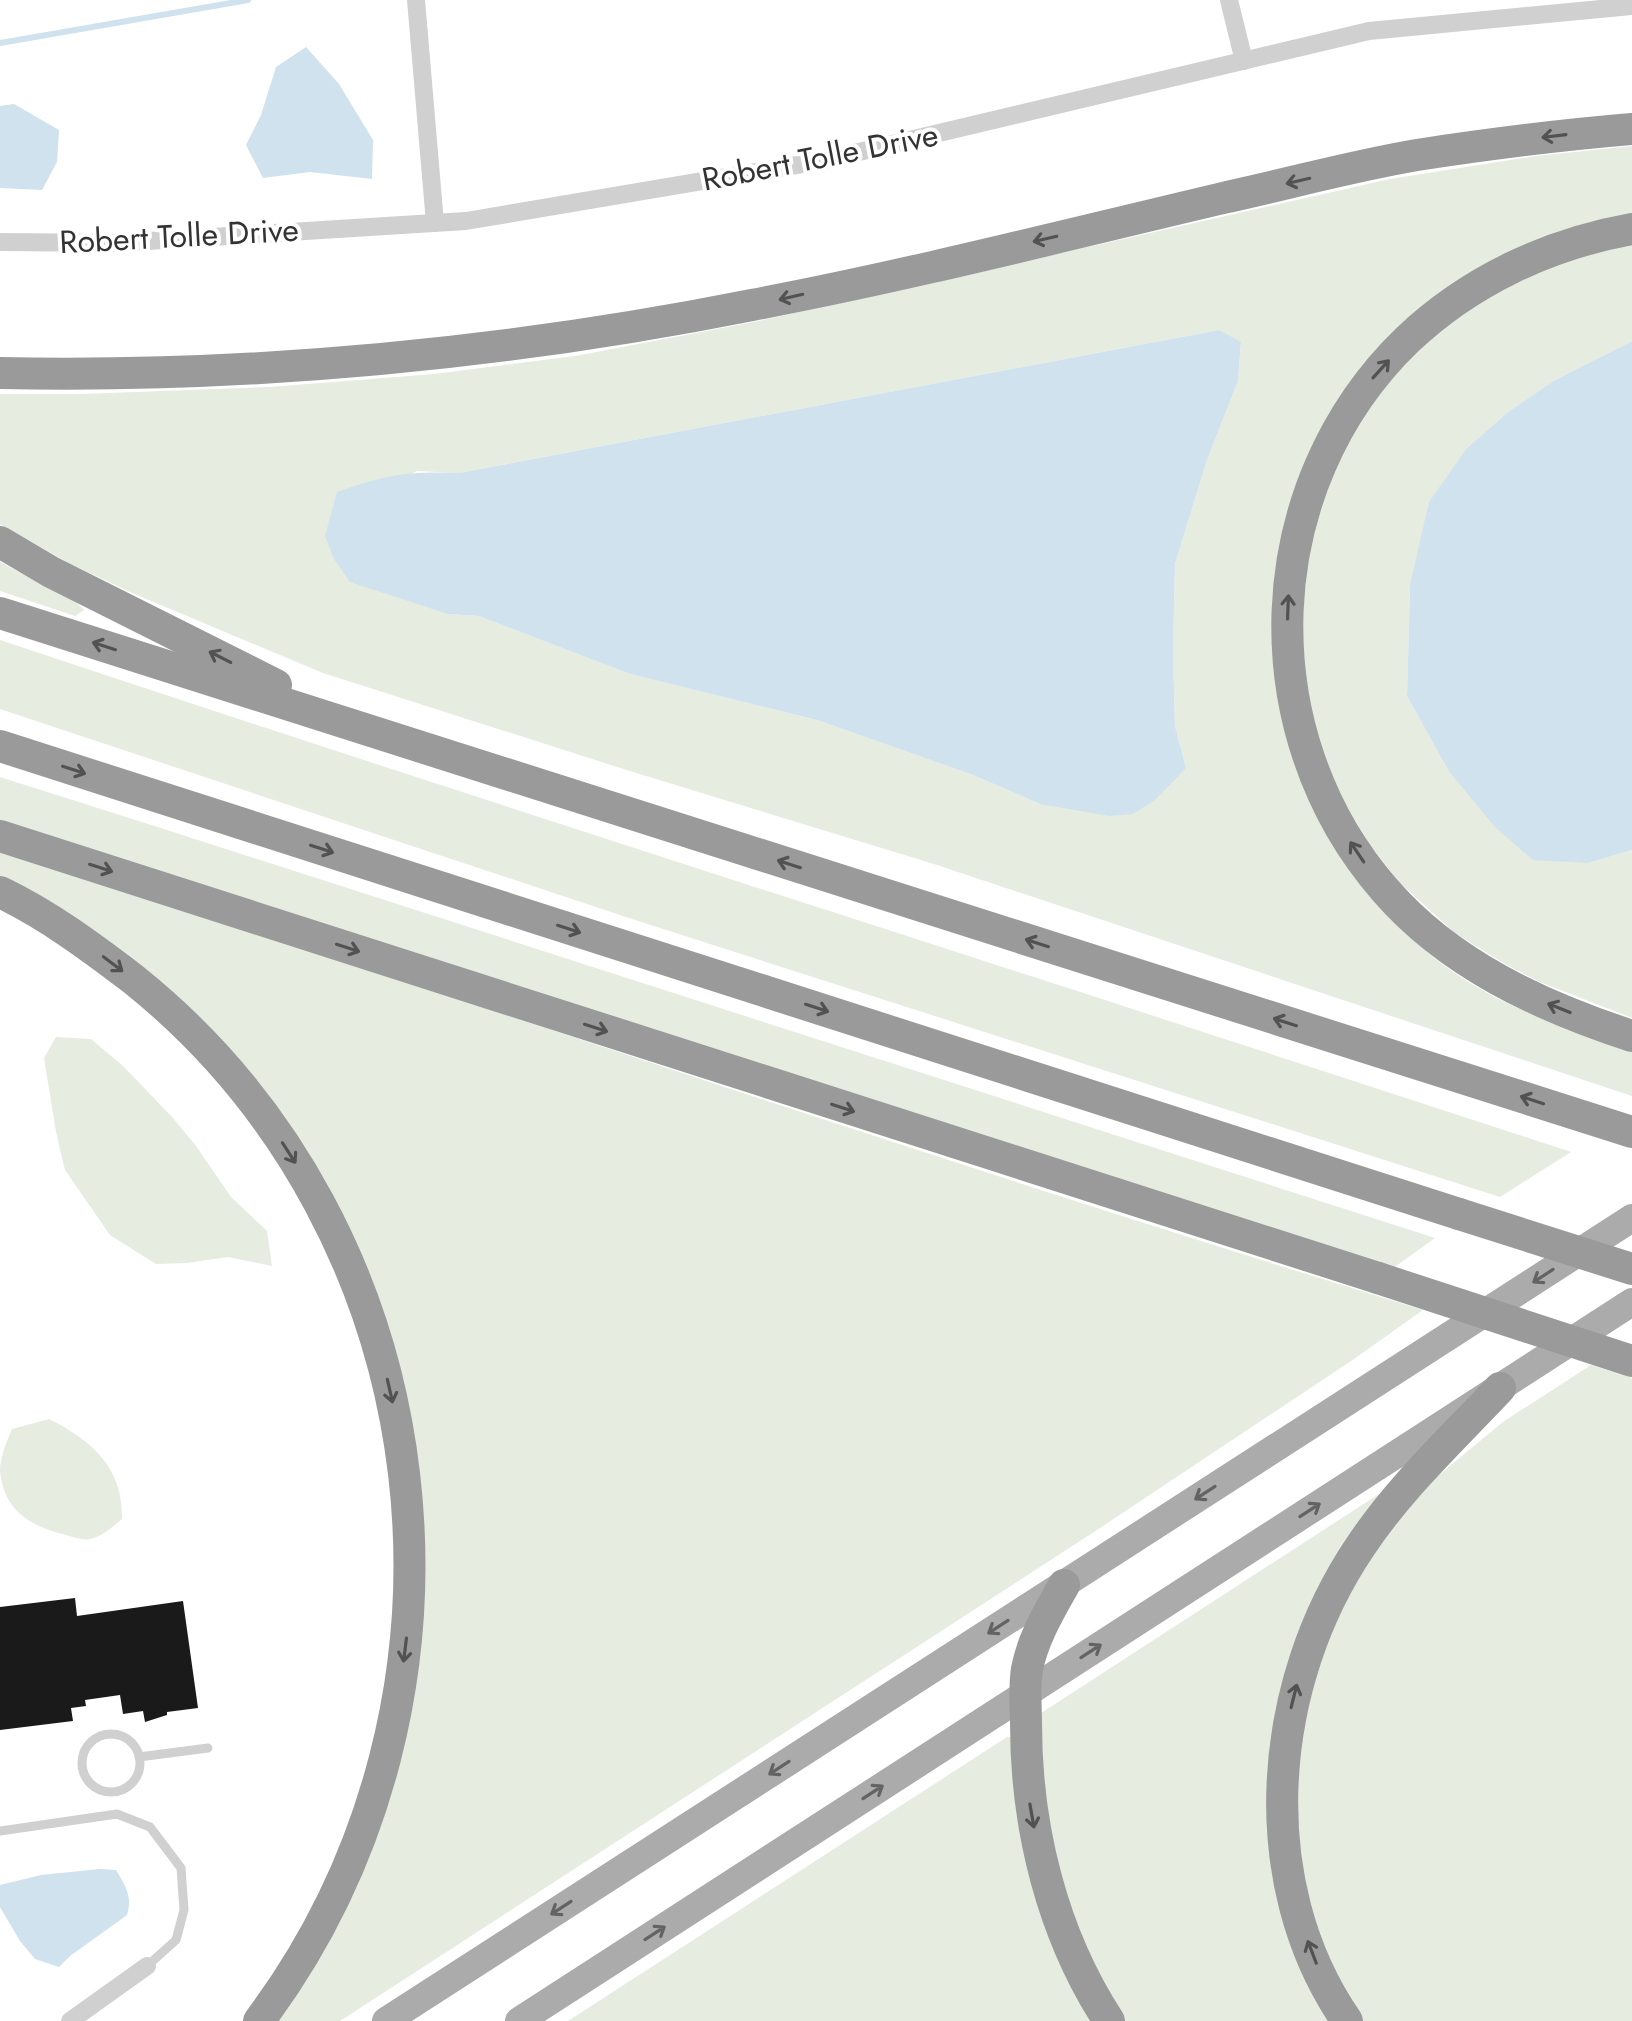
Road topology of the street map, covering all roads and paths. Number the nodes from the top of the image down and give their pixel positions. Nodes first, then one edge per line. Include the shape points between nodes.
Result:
1 (416, 0) edge
2 (1229, 0) edge
3 (1632, 6) edge
4 (1244, 61) junction
5 (1632, 129) edge
6 (435, 223) junction
7 (1632, 229) edge
8 (0, 242) edge
9 (0, 373) edge
10 (0, 542) edge
11 (0, 613) edge
12 (365, 729) junction
13 (0, 746) edge
14 (0, 836) edge
15 (0, 892) edge
16 (1632, 1036) edge
17 (1619, 1128) edge
18 (1632, 1218) edge
19 (1632, 1269) edge
20 (1632, 1302) edge
21 (1632, 1361) edge
22 (1500, 1388) junction
23 (1064, 1585) junction
24 (1026, 1694) junction
25 (208, 1748) dead end
26 (139, 1757) junction
27 (115, 1792) junction
28 (117, 1814) junction
29 (0, 1831) edge
30 (147, 1966) joint
31 (70, 2021) edge
32 (259, 2021) edge
33 (386, 2021) edge
34 (519, 2021) edge
35 (1109, 2021) edge
36 (1347, 2021) edge

1 - 6 street
2 - 4 street
3 - 4 street, Robert Tolle Drive via 1369,31
4 - 6 street, Robert Tolle Drive via 821,161
5 -> 9 highway via 1413,156 755,305 614,330 504,346 268,367
6 - 8 street, Robert Tolle Drive via 116,243
16 -> 7 highway via 1503,984 1419,925 1385,890 1334,818 1304,744 1289,676 1287,632 1291,572 1307,500 1344,421 1373,378 1407,340 1489,279 1575,242
12 -> 10 highway
12 -> 11 highway
17 -> 12 highway
13 -> 19 highway, bridge
14 -> 21 highway, bridge
15 -> 32 highway via 64,929 162,1003 237,1081 292,1158 341,1248 391,1393 407,1490 410,1569 406,1648 394,1726 352,1860 305,1954
18 -> 23 main road
20 - 22 main road
24 -> 22 main road
36 -> 22 highway via 1313,1956 1287,1862 1282,1802 1290,1709 1318,1624 1360,1546
23 - 24 highway via 1032,1649
23 -> 33 main road
34 -> 24 main road
24 -> 35 highway via 1030,1808 1045,1877 1068,1943
25 - 26 lane
26 - 27 lane via 135,1780
26 - 27 lane via 131,1742 115,1734 98,1737 85,1749 82,1766 89,1783
27 - 28 lane
28 - 29 lane
28 - 30 lane via 150,1827 181,1868 184,1910 176,1940
30 - 31 street

